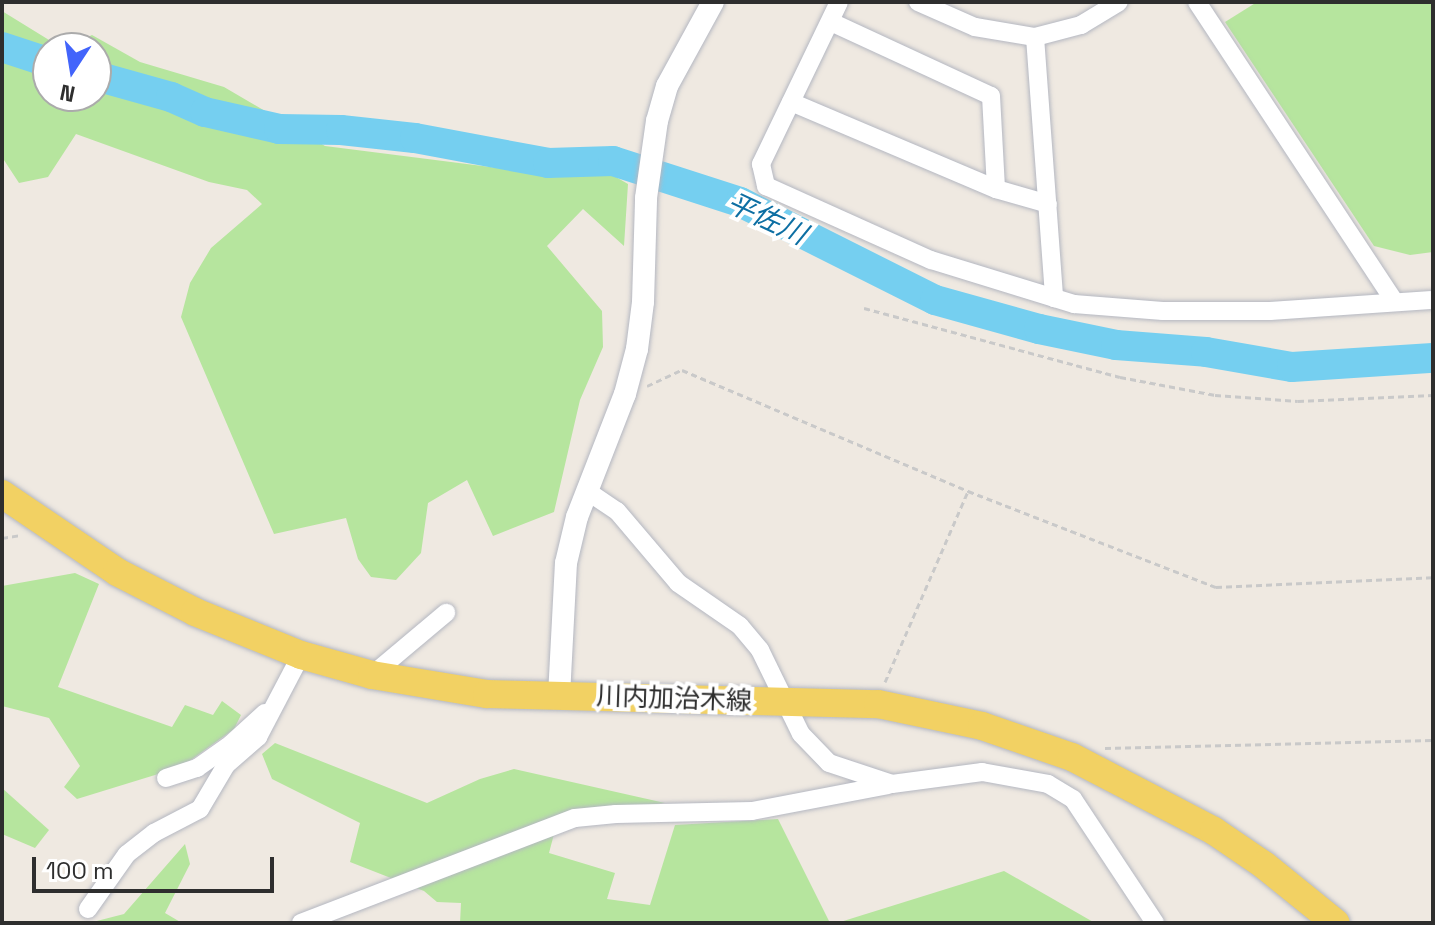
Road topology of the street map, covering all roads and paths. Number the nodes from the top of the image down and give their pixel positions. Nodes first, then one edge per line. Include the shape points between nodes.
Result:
1 (713, 2) edge
2 (839, 2) edge
3 (918, 2) edge
4 (1119, 2) edge
5 (1197, 2) edge
6 (831, 22) junction
7 (1035, 37) junction
8 (791, 102) junction
9 (996, 189) junction
10 (1048, 204) junction
11 (1054, 298) junction
12 (1433, 300) edge
13 (1394, 301) junction
14 (864, 308) dead end
15 (625, 394) junction
16 (1433, 395) edge
17 (587, 491) junction
18 (968, 491) junction
19 (2, 494) edge
20 (1433, 577) edge
21 (446, 613) dead end
22 (301, 655) junction
23 (372, 675) junction
24 (559, 696) junction
25 (279, 701) junction
26 (786, 703) junction
27 (878, 704) junction
28 (1433, 740) edge
29 (1105, 748) dead end
30 (166, 778) dead end
31 (892, 784) junction
32 (88, 909) dead end
33 (301, 923) edge
34 (1155, 923) edge
35 (1336, 923) edge

1 - 15 street via 667,86 650,153 641,324
2 - 6 street
3 - 7 street via 975,27
4 - 7 street via 1081,25
5 - 13 street
6 - 8 street
6 - 9 street via 991,96
7 - 10 street
8 - 9 street
8 - 11 street via 761,164 766,186 931,260
9 - 10 street
10 - 11 street
11 - 13 street via 1178,311 1270,311
12 - 13 street
14 - 16 path via 1120,377 1215,395 1298,401
15 - 17 street
15 - 18 path via 682,370
17 - 24 street via 566,563
17 - 26 street via 617,511 678,583 740,626 760,650
18 - 20 path via 1216,587
18 - 27 path
19 - 22 main road, 川内加治木線 via 117,572 195,612
21 - 23 street
22 - 23 main road, 川内加治木線
22 - 25 street
23 - 24 main road, 川内加治木線 via 443,689
24 - 26 main road, 川内加治木線
25 - 30 street via 208,760
25 - 32 street via 258,737 226,765 200,809 127,854
26 - 27 main road, 川内加治木線
26 - 31 street via 801,734 829,763
27 - 35 main road, 川内加治木線 via 945,716 1072,757 1214,831
28 - 29 path
31 - 33 street via 752,811 575,818
31 - 34 street via 982,772 1048,784 1073,799

